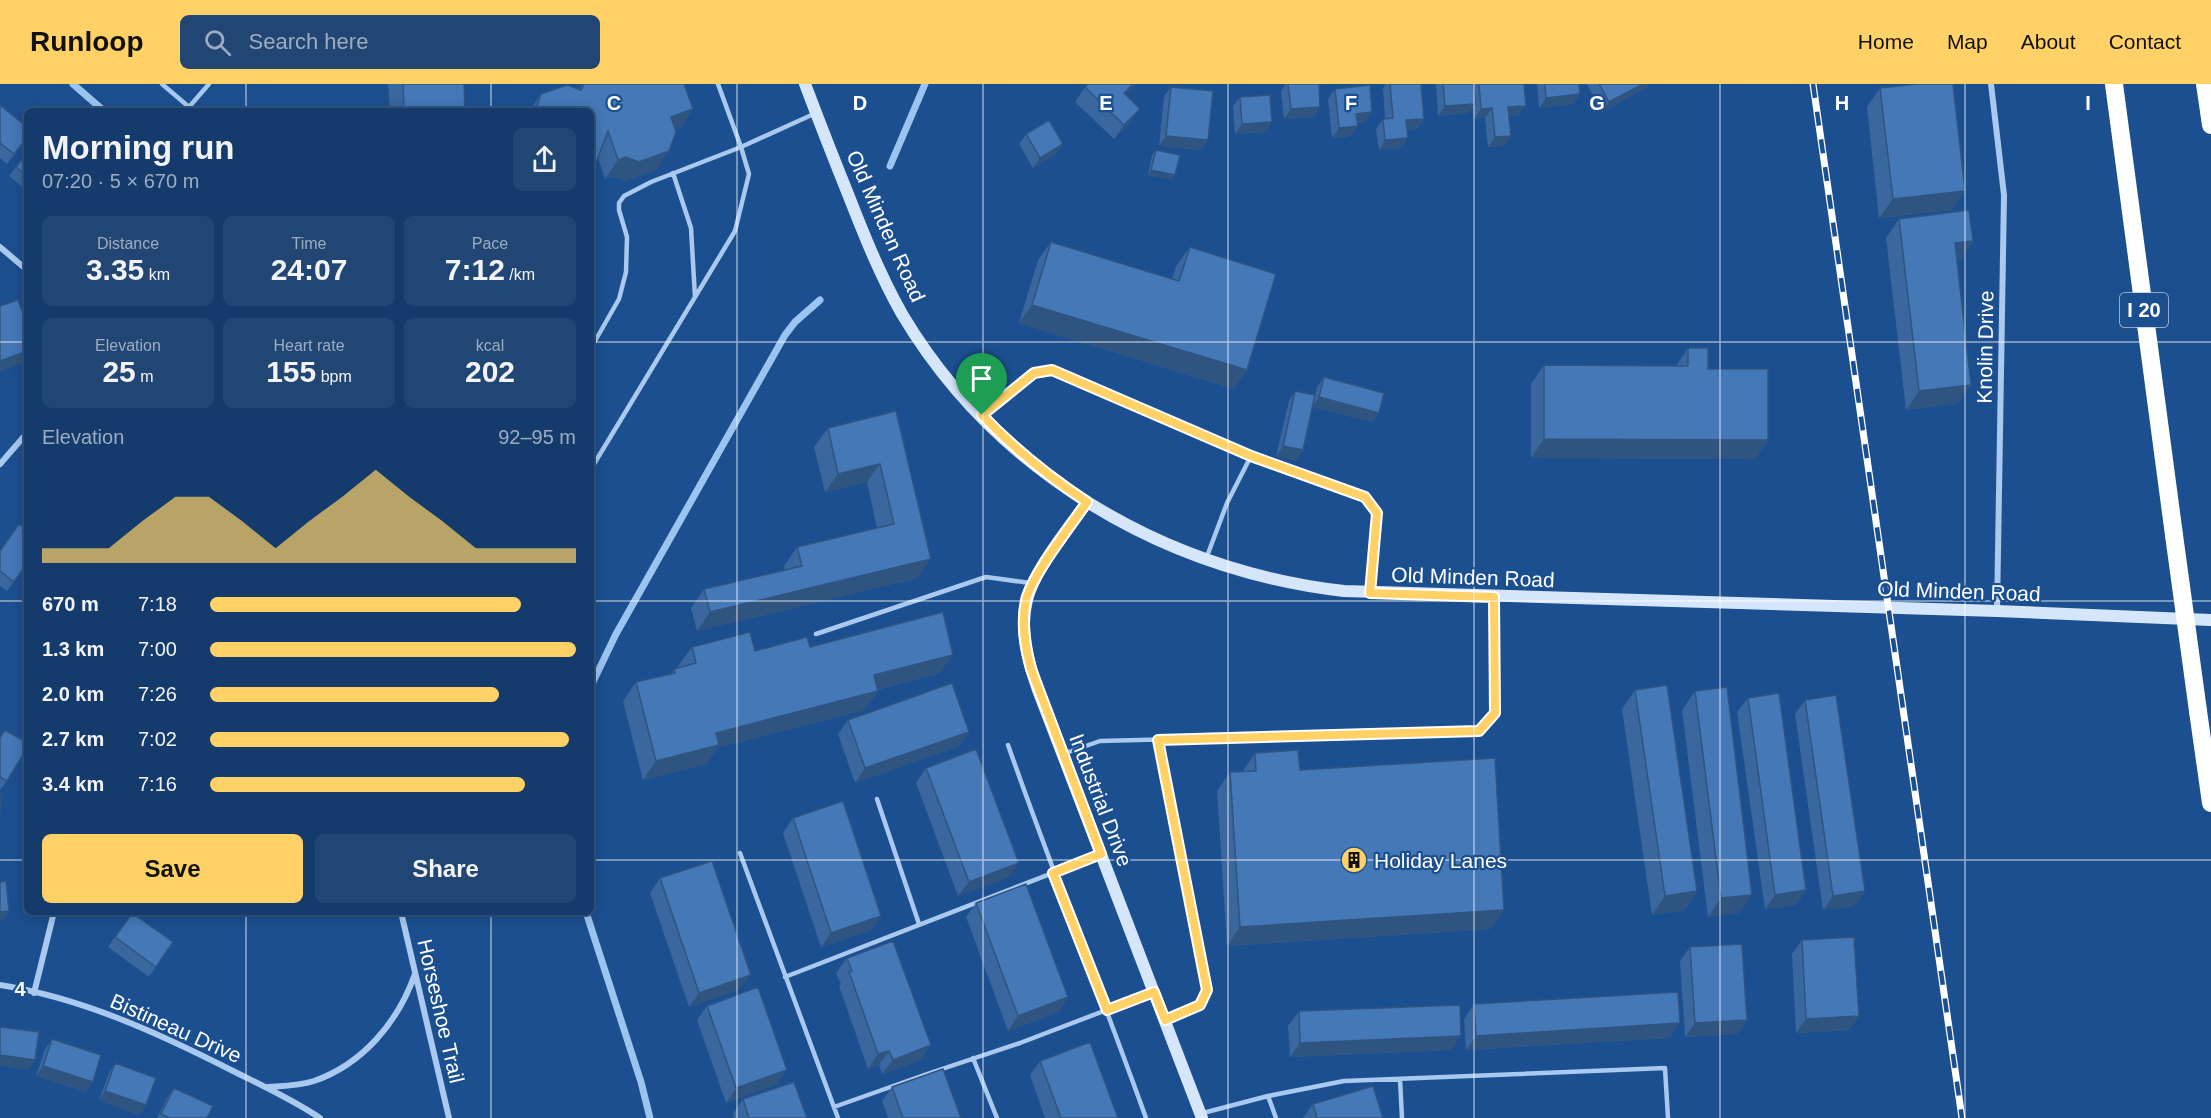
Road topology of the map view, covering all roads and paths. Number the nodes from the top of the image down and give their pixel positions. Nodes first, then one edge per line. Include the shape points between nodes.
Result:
1 (162, 84) edge
2 (209, 84) edge
3 (718, 84) edge
4 (805, 84) edge
5 (1990, 84) edge
6 (2114, 84) edge
7 (2205, 84) edge
8 (189, 107) joint
9 (816, 113) junction
10 (2211, 125) edge
11 (741, 147) junction
12 (673, 173) junction
13 (0, 247) edge
14 (24, 267) edge
15 (695, 297) junction
16 (594, 343) edge
17 (982, 415) junction
18 (24, 436) edge
19 (1251, 456) junction
20 (0, 464) edge
21 (594, 464) edge
22 (1087, 502) junction
23 (1206, 559) junction
24 (1033, 584) junction
25 (1370, 593) junction
26 (1494, 597) junction
27 (1997, 611) junction
28 (2211, 620) edge
29 (816, 634) dead end
30 (1158, 740) junction
31 (1008, 745) dead end
32 (1063, 754) junction
33 (876, 799) dead end
34 (2211, 803) edge
35 (740, 853) dead end
36 (1101, 854) junction
37 (1053, 873) junction
38 (53, 915) edge
39 (402, 915) edge
40 (919, 924) junction
41 (415, 974) junction
42 (784, 977) junction
43 (0, 985) edge
44 (1154, 992) junction
45 (34, 993) junction
46 (1107, 1010) junction
47 (1165, 1020) junction
48 (973, 1058) junction
49 (1400, 1079) junction
50 (267, 1087) junction
51 (1268, 1096) junction
52 (834, 1107) junction
53 (1201, 1116) edge
54 (320, 1118) edge
55 (449, 1118) edge
56 (838, 1118) edge
57 (997, 1118) edge
58 (1146, 1118) edge
59 (1276, 1118) edge
60 (1402, 1118) edge
61 (1668, 1118) edge

1 - 8 lane
2 - 8 lane
3 - 11 lane
4 - 9 main road, Old Minden Road
5 - 27 street, Knolin Drive via 2004,195
6 - 34 highway, I 20, bridge
7 - 10 highway
9 - 11 lane
9 - 17 main road, Old Minden Road via 890,291 933,360
11 - 12 lane
11 - 15 lane via 749,174 735,231
12 - 15 lane via 691,228
12 - 16 lane via 624,196 619,203 627,237 626,272 619,298
13 - 14 street
15 - 21 lane
17 - 19 lane via 1034,373 1052,370
17 - 22 main road, Old Minden Road via 1025,457
18 - 20 street
19 - 23 lane
19 - 25 lane via 1365,497 1377,513
22 - 23 main road, Old Minden Road via 1140,532
22 - 24 main road, Industrial Drive
23 - 25 main road, Old Minden Road via 1313,588
24 - 29 lane via 987,577
24 - 32 main road, Industrial Drive via 1026,601 1026,650
25 - 26 main road, Old Minden Road
26 - 27 main road, Old Minden Road
26 - 30 lane via 1495,713 1479,731
27 - 28 main road, Old Minden Road
30 - 32 lane via 1100,741
30 - 47 lane via 1207,990 1200,1005
31 - 37 lane
32 - 36 main road, Industrial Drive
33 - 40 lane
35 - 42 lane
36 - 37 lane
36 - 44 main road, Industrial Drive
37 - 40 lane
37 - 46 lane
38 - 45 street
39 - 41 street, Horseshoe Trail
40 - 42 lane
41 - 50 street via 399,1012 361,1054 312,1082
41 - 55 street, Horseshoe Trail
42 - 52 lane
43 - 45 street, Bistineau Drive
44 - 46 lane
44 - 47 main road, Industrial Drive
45 - 50 street, Bistineau Drive via 131,1022
46 - 48 lane
46 - 58 lane
47 - 53 main road, Industrial Drive
48 - 52 lane
48 - 57 lane
49 - 51 lane via 1344,1081
49 - 60 lane
49 - 61 lane via 1665,1068
50 - 54 street, Bistineau Drive
51 - 53 lane
51 - 59 lane
52 - 56 lane

